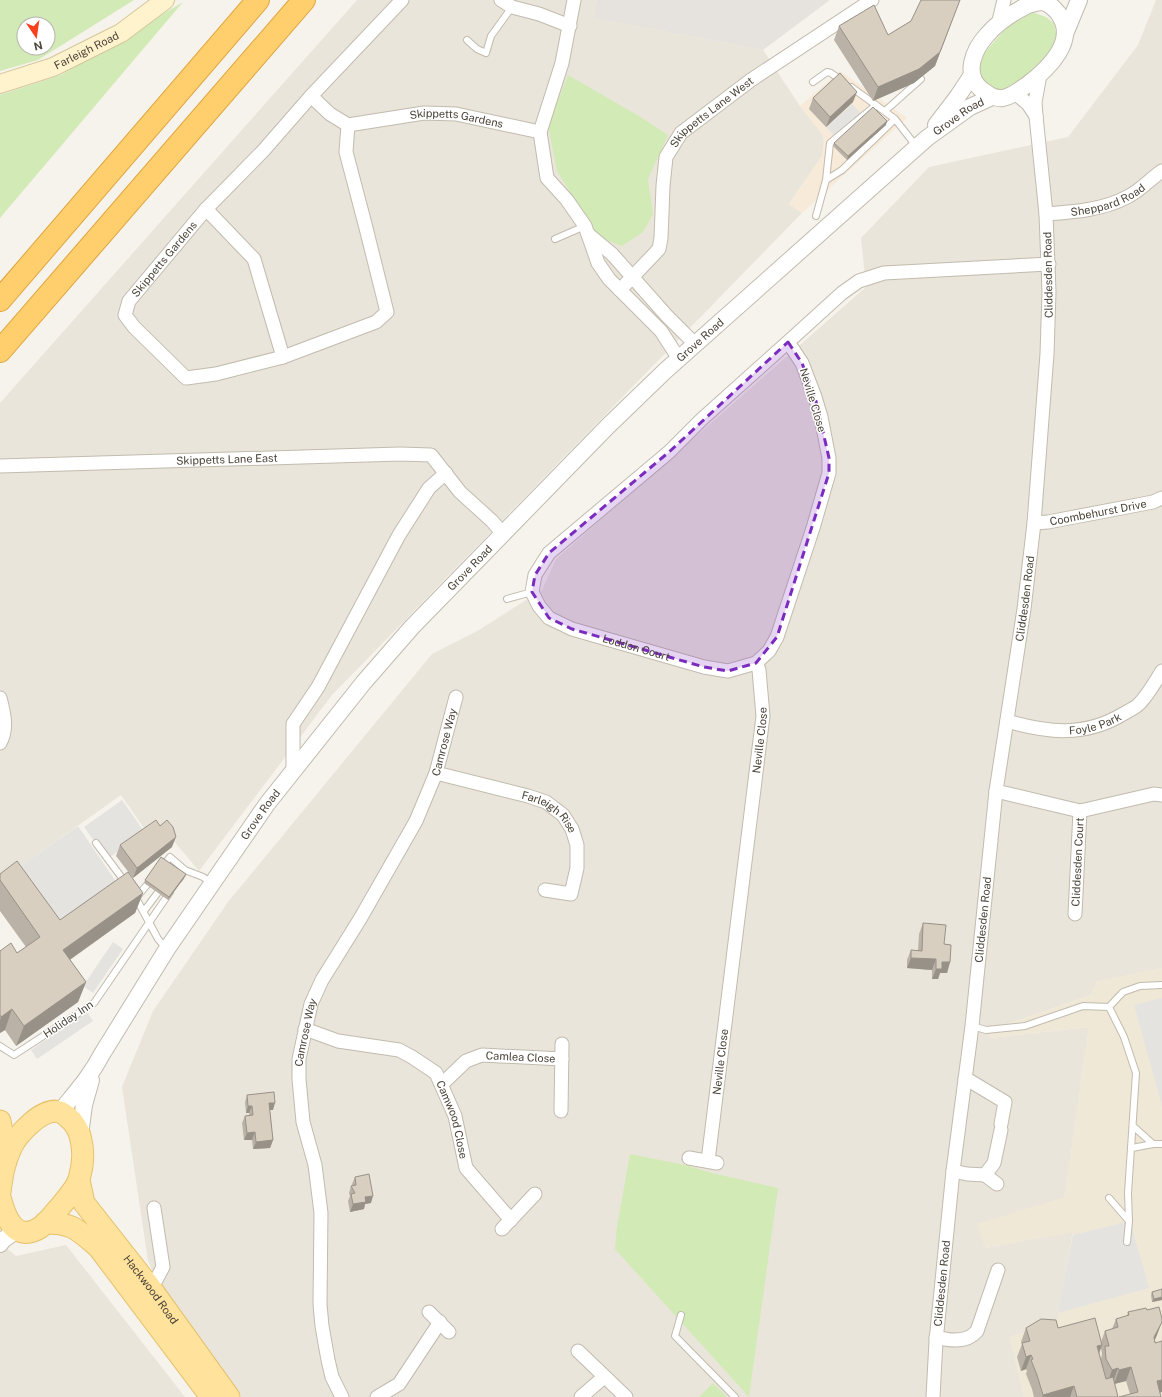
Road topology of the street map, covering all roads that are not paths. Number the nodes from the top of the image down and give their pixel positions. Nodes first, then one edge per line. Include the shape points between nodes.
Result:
1 (165, 0) edge
2 (258, 0) edge
3 (304, 0) edge
4 (402, 0) edge
5 (501, 0) edge
6 (574, 0) edge
7 (872, 0) edge
8 (1004, 0) edge
9 (1079, 0) edge
10 (1048, 1) edge
11 (1025, 3) edge
12 (512, 7) junction
13 (998, 25) junction
14 (570, 26) junction
15 (1065, 34) junction
16 (468, 40) dead end
17 (972, 75) junction
18 (1040, 75) junction
19 (921, 79) edge
20 (813, 82) dead end
21 (0, 84) edge
22 (1015, 93) junction
23 (311, 96) junction
24 (992, 97) junction
25 (876, 105) junction
26 (885, 111) junction
27 (1036, 116) junction
28 (895, 119) junction
29 (348, 125) junction
30 (540, 132) junction
31 (922, 142) junction
32 (1162, 171) edge
33 (826, 180) junction
34 (206, 209) junction
35 (1046, 214) junction
36 (816, 216) dead end
37 (587, 230) junction
38 (555, 239) dead end
39 (1049, 264) junction
40 (632, 277) junction
41 (620, 290) junction
42 (0, 300) edge
43 (788, 342) junction
44 (695, 344) junction
45 (0, 351) edge
46 (283, 357) junction
47 (680, 359) junction
48 (0, 466) edge
49 (446, 473) junction
50 (1162, 498) edge
51 (1034, 523) junction
52 (503, 534) junction
53 (532, 592) junction
54 (507, 599) dead end
55 (756, 663) junction
56 (1162, 671) edge
57 (456, 697) dead end
58 (0, 698) edge
59 (1007, 721) junction
60 (0, 743) edge
61 (293, 773) junction
62 (436, 773) junction
63 (996, 791) junction
64 (1162, 795) edge
65 (1080, 811) junction
66 (96, 843) dead end
67 (178, 864) junction
68 (174, 870) edge
69 (185, 870) junction
70 (165, 882) edge
71 (176, 882) edge
72 (212, 884) junction
73 (127, 886) edge
74 (172, 889) edge
75 (545, 890) dead end
76 (132, 892) edge
77 (136, 898) junction
78 (144, 911) junction
79 (1076, 914) dead end
80 (149, 921) junction
81 (167, 949) junction
82 (1162, 984) edge
83 (1109, 1007) junction
84 (972, 1026) junction
85 (305, 1029) junction
86 (562, 1044) dead end
87 (0, 1046) edge
88 (562, 1059) junction
89 (94, 1068) junction
90 (965, 1078) junction
91 (442, 1084) junction
92 (561, 1111) dead end
93 (60, 1112) junction
94 (0, 1113) edge
95 (0, 1121) edge
96 (1134, 1127) junction
97 (26, 1128) junction
98 (80, 1135) junction
99 (1153, 1144) junction
100 (1162, 1144) edge
101 (1132, 1148) junction
102 (689, 1158) dead end
103 (6, 1161) junction
104 (953, 1171) junction
105 (985, 1175) junction
106 (79, 1180) junction
107 (997, 1184) dead end
108 (535, 1194) dead end
109 (1109, 1198) dead end
110 (1, 1203) edge
111 (154, 1208) dead end
112 (1129, 1222) junction
113 (45, 1223) junction
114 (17, 1230) junction
115 (1127, 1242) dead end
116 (0, 1244) edge
117 (998, 1270) dead end
118 (150, 1287) junction
119 (429, 1312) dead end
120 (681, 1315) dead end
121 (440, 1322) junction
122 (450, 1332) dead end
123 (936, 1337) junction
124 (578, 1351) dead end
125 (604, 1376) junction
126 (211, 1397) edge
127 (229, 1397) edge
128 (342, 1397) edge
129 (377, 1397) edge
130 (581, 1397) edge
131 (626, 1397) edge
132 (735, 1397) edge
133 (933, 1397) edge

1 - 21 main road, Farleigh Road via 121,33 53,67
2 - 42 highway
3 - 45 highway
4 - 23 street, Skippetts Gardens
5 - 12 street
6 - 14 street
7 - 40 street, Skippetts Lane West via 752,80 682,133 666,156 659,249
8 - 13 street
9 - 15 street
10 - 11 street
10 - 15 street via 1062,18
11 - 13 street
12 - 14 street
12 - 16 lane via 491,36 486,53 477,49
13 - 17 street via 986,35 975,53 971,65
14 - 30 street via 562,63
15 - 18 street via 1059,53
17 - 24 street via 979,86
17 - 31 street, Grove Road
18 - 22 street
18 - 27 street, Cliddesden Road via 1035,102
19 - 26 lane
20 - 25 lane via 827,72 831,73
22 - 24 street via 1001,98
22 - 27 street via 1028,104
23 - 29 street via 330,114
23 - 34 street, Skippetts Gardens via 263,151
24 - 31 street, Grove Road via 970,107
25 - 26 lane
25 - 33 lane via 830,143
26 - 28 lane
27 - 35 street, Cliddesden Road
28 - 31 lane
28 - 33 lane via 842,170
29 - 30 street, Skippetts Gardens via 424,113 456,114
29 - 46 street, Skippetts Gardens via 346,152 387,312 376,322
30 - 37 street via 547,178 567,200
31 - 44 street, Grove Road
32 - 35 street, Sheppard Road via 1128,197 1110,205 1070,213
33 - 36 lane
34 - 46 street via 254,259
34 - 46 street, Skippetts Gardens via 129,301 125,316 186,378 216,374
35 - 39 street, Cliddesden Road
37 - 38 lane
37 - 40 street
37 - 41 street via 598,263
39 - 43 street via 884,273 858,281
39 - 51 street, Cliddesden Road via 1047,354
40 - 41 street, Skippetts Lane West
40 - 44 street
41 - 47 street via 660,331
43 - 53 street via 669,452 548,553 534,575
43 - 55 street, Neville Close via 802,363 815,397 829,458 829,473 777,638 769,651
44 - 47 street, Grove Road
47 - 52 street, Grove Road via 608,426
48 - 49 street, Skippetts Lane East via 431,455
49 - 52 street, Skippetts Lane East via 460,492
49 - 61 street via 428,488 399,535 318,687 293,724
50 - 51 street, Coombehurst Drive via 1153,502
51 - 59 street, Cliddesden Road
52 - 61 street, Grove Road via 364,682
53 - 54 lane
53 - 55 street, Loddon Court via 549,618 572,629 704,667 728,671
55 - 102 street, Neville Close via 759,670 763,716 712,1162
56 - 59 street, Foyle Park via 1138,705 1095,728 1071,732
57 - 62 street, Camrose Way
58 - 60 street via 5,720
59 - 63 street, Cliddesden Road
61 - 72 street, Grove Road via 267,804
62 - 75 street, Farleigh Rise via 528,796 546,802 563,815 572,829 577,844 577,868 570,894
62 - 85 street, Camrose Way via 416,821 322,980 311,1004
63 - 65 street, Cliddesden Court
63 - 84 street, Cliddesden Road
64 - 65 street, Cliddesden Court via 1154,794
65 - 79 street, Cliddesden Court
66 - 73 lane
67 - 68 lane
67 - 69 lane
67 - 77 lane via 170,857
69 - 71 lane
69 - 72 lane via 203,877
70 - 78 lane
72 - 81 street, Grove Road
74 - 80 lane
76 - 77 lane
77 - 78 lane
78 - 80 lane
80 - 81 lane via 158,939
80 - 87 lane, Holiday Inn via 94,1003 14,1055
81 - 89 street, Grove Road
82 - 83 lane via 1140,986 1123,992
83 - 84 lane via 1083,1006 1025,1026 986,1030
83 - 96 lane via 1124,1037 1136,1073
84 - 90 street, Cliddesden Road
85 - 91 street, Camwood Close via 338,1041 399,1050 436,1073
85 - 128 street, Camrose Way via 299,1059 299,1079 303,1122 315,1165 322,1213 320,1304 332,1377
86 - 88 street, Camlea Close
88 - 91 street, Camlea Close via 482,1055 466,1061
88 - 92 street, Camlea Close
89 - 93 street, Grove Road
89 - 98 street, Grove Road via 84,1105
90 - 104 street, Cliddesden Road
90 - 105 street via 1005,1102 994,1163
91 - 108 street, Camwood Close via 455,1116 466,1168 506,1224
93 - 97 main road via 41,1115
93 - 98 main road via 74,1124
94 - 97 main road
95 - 103 main road
96 - 99 lane
96 - 101 lane
97 - 103 main road via 11,1148
98 - 106 main road via 83,1149
99 - 100 lane
99 - 101 lane
101 - 112 lane via 1128,1193
103 - 110 main road via 2,1176
104 - 105 street
104 - 123 street, Cliddesden Road
105 - 107 street
106 - 113 main road
106 - 118 main road, Hackwood Road via 84,1203
109 - 112 lane
110 - 114 main road via 8,1221
111 - 118 street via 163,1267 156,1282
112 - 115 lane
113 - 114 main road via 26,1233
113 - 126 main road, Hackwood Road via 66,1225 77,1230 99,1248
114 - 116 street
117 - 123 street via 973,1336 961,1340
118 - 127 main road, Hackwood Road
119 - 121 street
120 - 132 lane via 675,1336
121 - 122 street
121 - 129 street via 399,1384
123 - 133 street, Cliddesden Road
124 - 125 street
125 - 130 street
125 - 131 street

